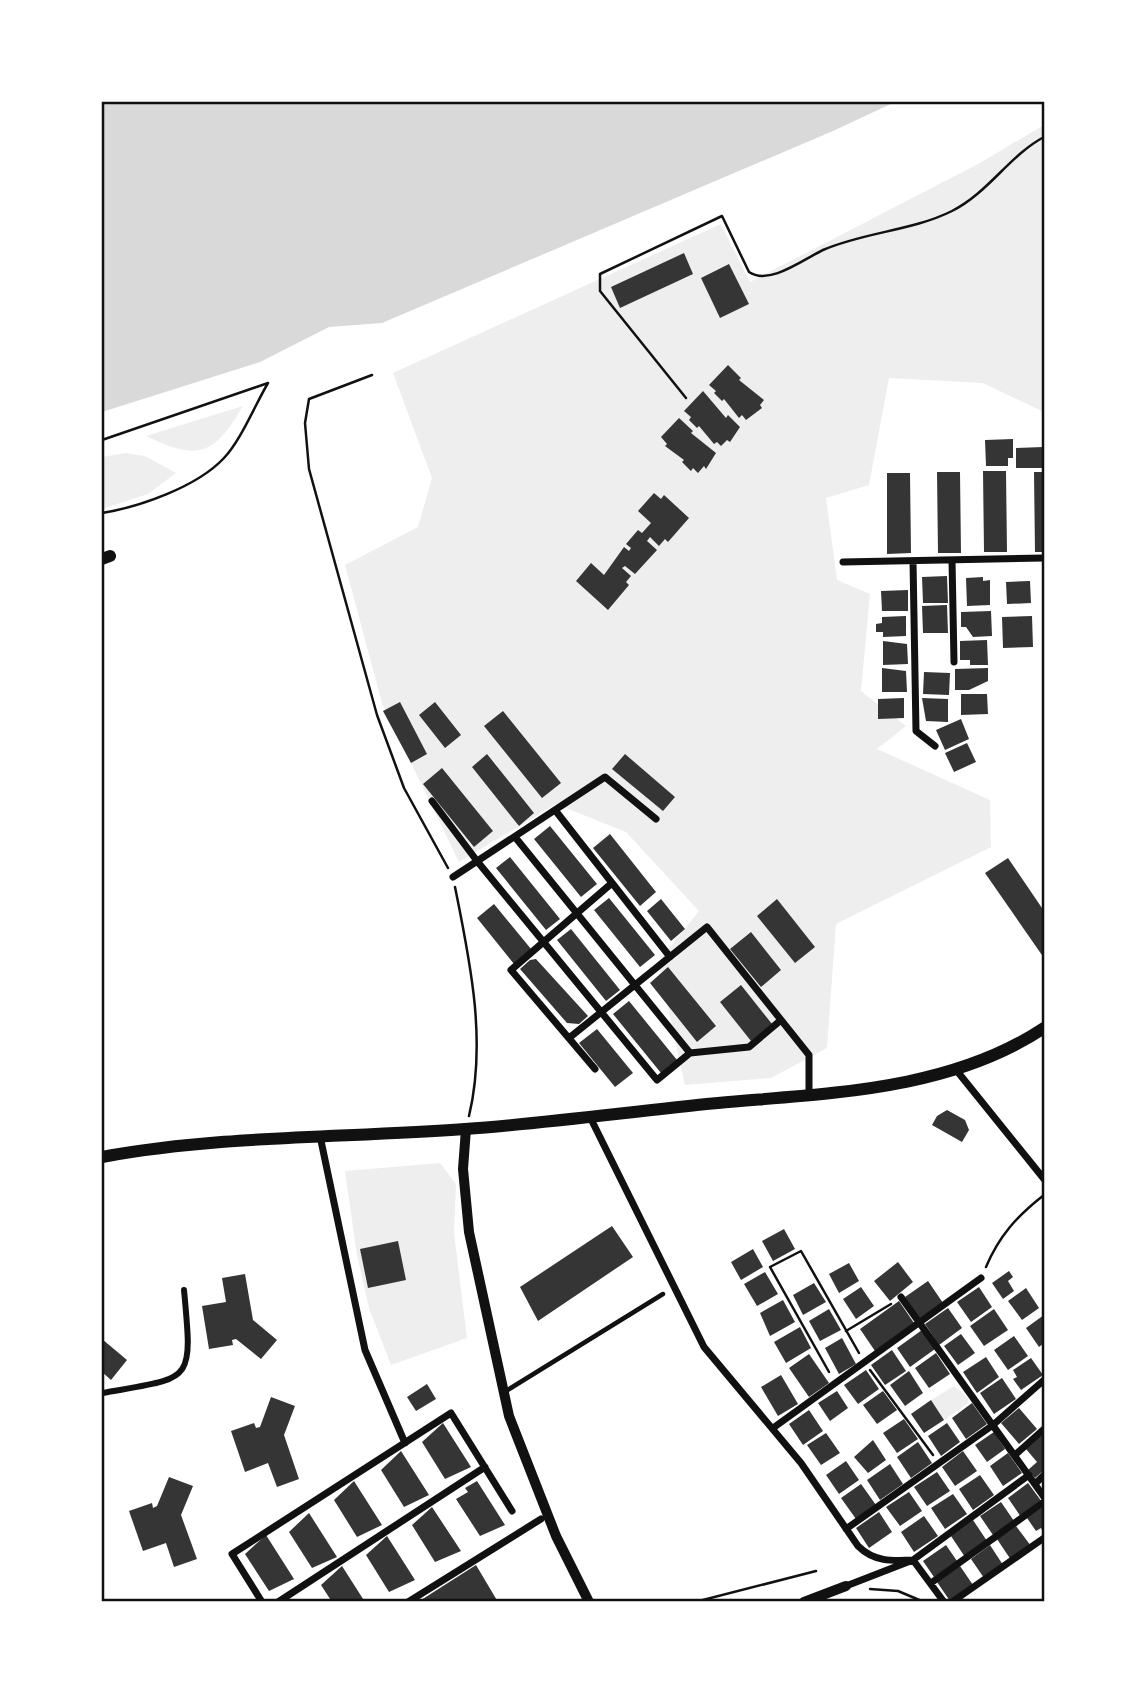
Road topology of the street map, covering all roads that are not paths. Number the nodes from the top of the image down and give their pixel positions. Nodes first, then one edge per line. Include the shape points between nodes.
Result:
1 (1045, 558) edge
2 (952, 560) junction
3 (913, 561) junction
4 (843, 562) dead end
5 (954, 662) dead end
6 (935, 746) dead end
7 (432, 801) dead end
8 (555, 810) junction
9 (656, 819) dead end
10 (514, 836) junction
11 (477, 861) junction
12 (453, 877) road end
13 (612, 883) junction
14 (577, 914) junction
15 (544, 942) junction
16 (670, 957) junction
17 (635, 985) junction
18 (601, 1013) junction
19 (781, 1020) junction
20 (1045, 1028) edge
21 (569, 1038) junction
22 (690, 1053) junction
23 (595, 1069) dead end
24 (957, 1070) junction
25 (809, 1095) junction
26 (589, 1116) junction
27 (466, 1129) junction
28 (320, 1136) junction
29 (102, 1157) edge
30 (1045, 1179) edge
31 (981, 1279) road end
32 (184, 1290) dead end
33 (663, 1294) dead end
34 (901, 1297) road end
35 (921, 1324) junction
36 (1045, 1380) edge
37 (503, 1392) junction
38 (102, 1393) edge
39 (993, 1425) junction
40 (773, 1428) junction
41 (1045, 1429) edge
42 (405, 1443) junction
43 (1014, 1455) junction
44 (485, 1467) junction
45 (1029, 1475) junction
46 (1045, 1475) edge
47 (1035, 1483) junction
48 (1045, 1500) edge
49 (512, 1511) dead end
50 (541, 1519) dead end
51 (846, 1529) junction
52 (1045, 1538) edge
53 (913, 1560) junction
54 (931, 1583) junction
55 (846, 1586) joint
56 (262, 1601) edge
57 (278, 1601) edge
58 (408, 1601) edge
59 (589, 1601) edge
60 (804, 1601) edge
61 (944, 1601) edge
62 (952, 1601) edge

1 - 2 street
2 - 3 street
2 - 5 street
3 - 4 street
3 - 6 street via 916,732
7 - 11 street
8 - 9 street via 605,777
8 - 10 street
8 - 13 street
10 - 11 street
10 - 14 street
11 - 12 street
11 - 15 street
13 - 14 street
13 - 16 street
14 - 15 street
14 - 17 street
15 - 18 street
15 - 21 street via 511,970
16 - 17 street
16 - 19 street via 707,927
17 - 18 street
17 - 22 street
18 - 21 street
18 - 22 street via 657,1080
19 - 22 street via 749,1047
19 - 25 street via 809,1055
20 - 24 main road
21 - 23 street
24 - 25 main road
24 - 30 street
25 - 26 main road
26 - 27 main road
26 - 40 street via 694,1329
27 - 28 main road
27 - 37 street via 463,1169 470,1232
28 - 29 main road via 194,1143
28 - 42 street via 365,1350
31 - 35 street
32 - 38 street via 189,1348 183,1371 168,1381
33 - 37 lane
34 - 35 street
35 - 39 street
35 - 40 street
36 - 39 street
37 - 59 street via 556,1536
39 - 43 street
39 - 51 street
40 - 51 street
41 - 43 street
42 - 44 street via 451,1413
42 - 56 street via 232,1554
43 - 45 street
44 - 49 street
44 - 57 street
45 - 47 street
45 - 53 street
46 - 47 street
47 - 48 street
48 - 54 street
50 - 58 street
51 - 53 street via 866,1554 884,1561
52 - 62 street
53 - 54 street
53 - 55 street
54 - 61 street
55 - 60 street

